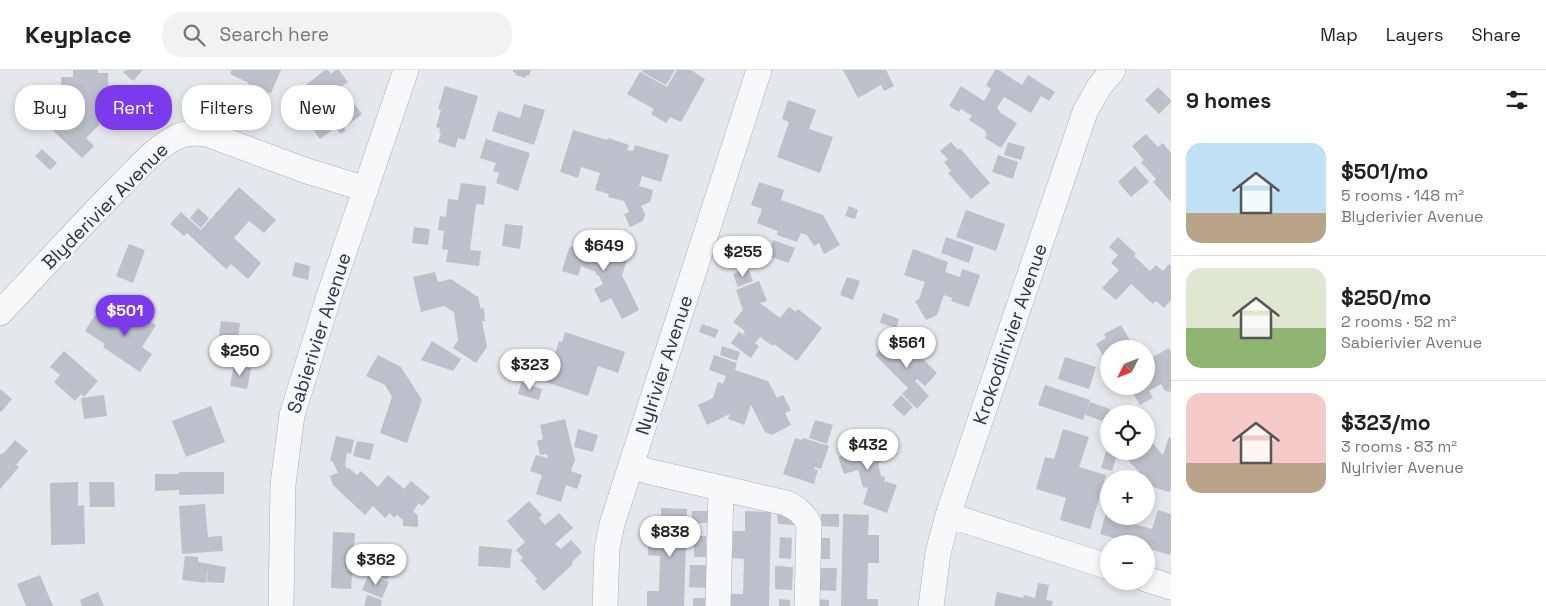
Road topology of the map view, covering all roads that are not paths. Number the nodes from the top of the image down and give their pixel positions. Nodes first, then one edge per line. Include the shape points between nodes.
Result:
1 (406, 70) edge
2 (759, 70) edge
3 (1113, 70) edge
4 (366, 188) junction
5 (0, 313) edge
6 (632, 466) junction
7 (721, 489) junction
8 (948, 516) junction
9 (1100, 564) edge
10 (1155, 582) edge
11 (1171, 587) edge
12 (281, 606) edge
13 (605, 606) edge
14 (718, 606) edge
15 (807, 606) edge
16 (931, 606) edge

1 - 4 street, Sabierivier Avenue
2 - 6 street, Nylrivier Avenue
3 - 8 street, Krokodilrivier Avenue via 1085,112
4 - 5 street, Blyderivier Avenue via 308,171 207,134 179,136 149,158 77,229
4 - 12 street, Sabierivier Avenue via 292,415 283,484
6 - 7 street
6 - 13 street, Nylrivier Avenue via 607,549
7 - 14 street
7 - 15 street via 786,503 804,515 809,524
8 - 9 street
8 - 16 street, Krokodilrivier Avenue via 938,553
10 - 11 street

